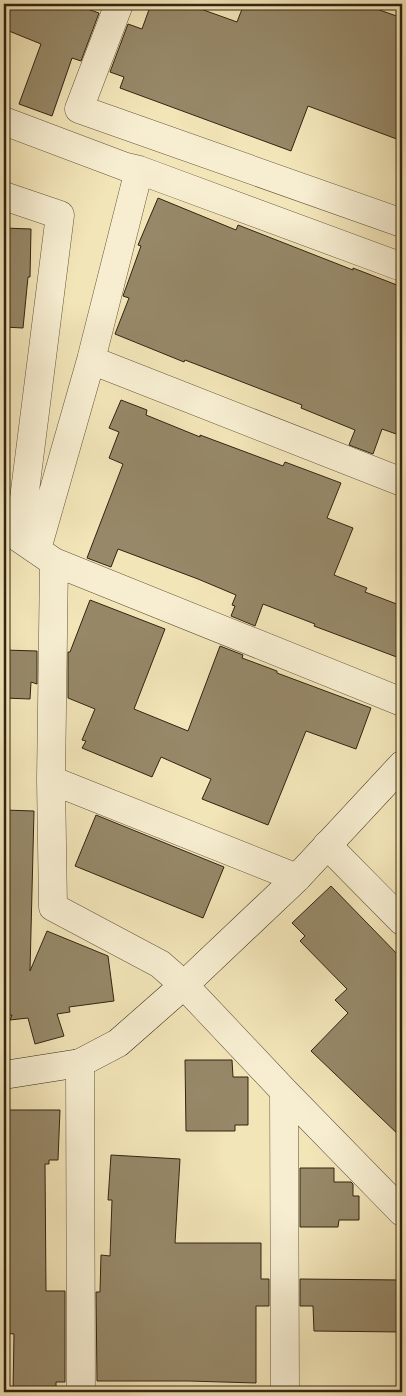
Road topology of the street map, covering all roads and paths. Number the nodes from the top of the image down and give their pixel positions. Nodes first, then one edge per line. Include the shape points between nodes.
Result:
1 (119, 4) edge
2 (4, 121) edge
3 (139, 170) junction
4 (4, 196) edge
5 (402, 223) edge
6 (402, 267) edge
7 (91, 360) junction
8 (402, 482) edge
9 (45, 556) junction
10 (402, 702) edge
11 (402, 765) edge
12 (51, 780) junction
13 (327, 845) junction
14 (297, 878) junction
15 (402, 921) edge
16 (184, 985) junction
17 (80, 1063) junction
18 (4, 1075) edge
19 (284, 1091) junction
20 (402, 1212) edge
21 (81, 1392) edge
22 (285, 1392) edge

1 - 5 street via 79,109
2 - 3 street
3 - 6 street
3 - 7 street
4 - 9 street via 60,215 19,538
7 - 8 street
7 - 9 street
9 - 10 street
9 - 12 street
11 - 13 street
12 - 14 street
12 - 16 street via 53,907 160,964
13 - 14 street
13 - 15 street
14 - 16 street
16 - 17 street via 118,1043
16 - 19 street
17 - 18 street
17 - 21 street
19 - 20 street
19 - 22 street

